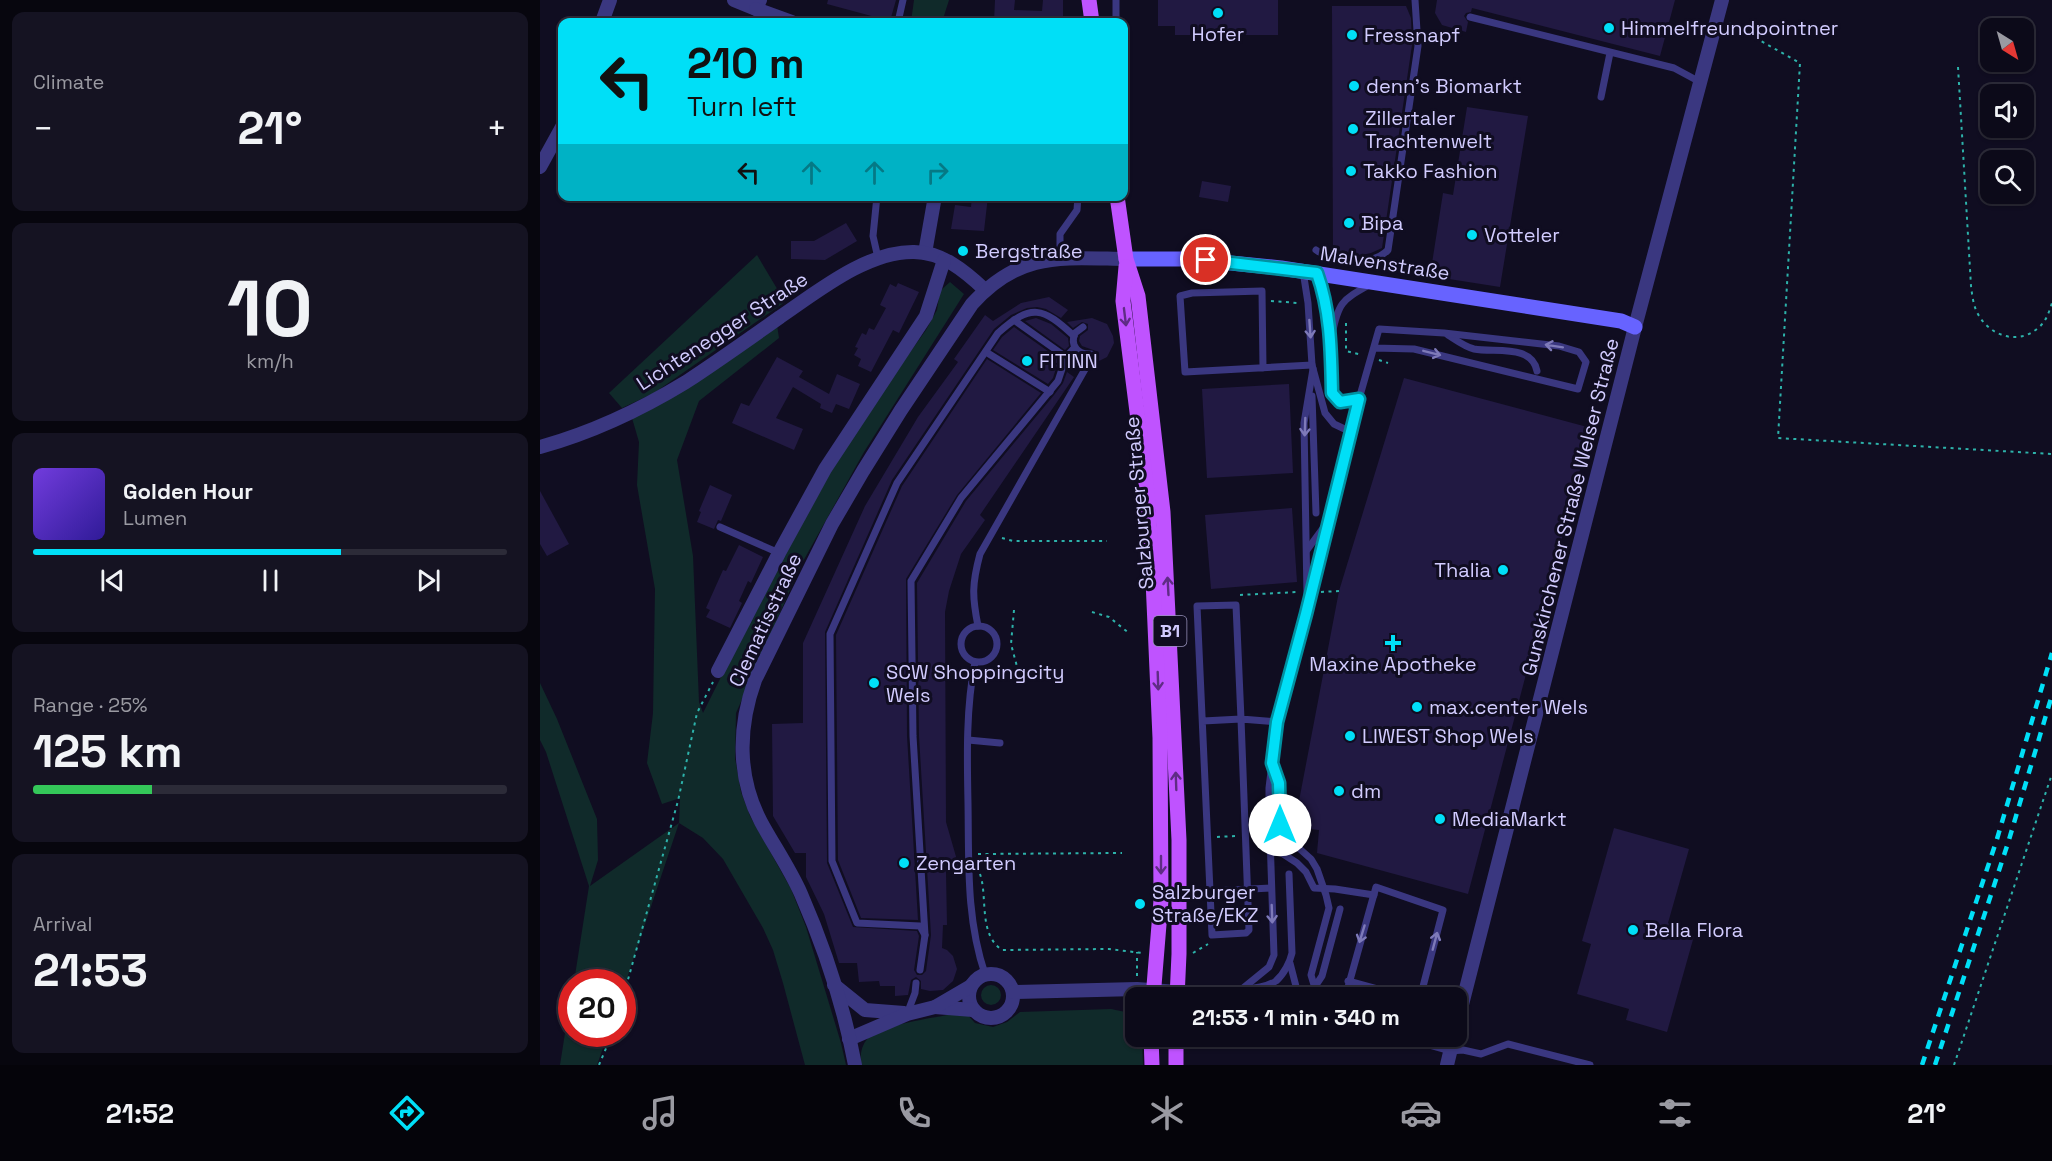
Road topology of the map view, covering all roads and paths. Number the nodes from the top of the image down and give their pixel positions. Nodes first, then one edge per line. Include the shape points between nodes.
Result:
1 (610, 0) edge
2 (734, 0) edge
3 (903, 0) edge
4 (1089, 0) edge
5 (1116, 0) edge
6 (1416, 0) edge
7 (1722, 0) edge
8 (758, 5) edge
9 (1718, 16) junction
10 (1470, 17) dead end
11 (603, 18) edge
12 (784, 18) edge
13 (899, 18) edge
14 (1091, 18) edge
15 (1116, 18) edge
16 (1610, 52) junction
17 (1958, 67) dead end
18 (1700, 82) junction
19 (1601, 97) dead end
20 (558, 134) edge
21 (540, 167) edge
22 (876, 201) edge
23 (934, 201) edge
24 (1078, 201) edge
25 (1118, 201) edge
26 (1316, 250) dead end
27 (925, 252) junction
28 (878, 258) junction
29 (1059, 258) junction
30 (1126, 258) junction
31 (944, 260) junction
32 (1310, 272) junction
33 (1374, 282) junction
34 (985, 290) junction
35 (2052, 303) edge
36 (1014, 320) junction
37 (1083, 327) dead end
38 (1635, 327) junction
39 (1444, 333) junction
40 (1074, 336) junction
41 (1331, 344) junction
42 (1075, 347) junction
43 (1374, 348) junction
44 (986, 352) junction
45 (1091, 354) dead end
46 (1066, 357) junction
47 (1088, 364) dead end
48 (1313, 367) junction
49 (1263, 368) junction
50 (1537, 370) dead end
51 (1311, 381) junction
52 (1050, 392) junction
53 (1359, 399) junction
54 (1351, 432) junction
55 (540, 447) edge
56 (2052, 454) edge
57 (1316, 513) dead end
58 (1329, 520) junction
59 (720, 527) dead end
60 (989, 534) junction
61 (1107, 541) dead end
62 (1307, 550) junction
63 (778, 553) junction
64 (1339, 591) dead end
65 (1310, 592) junction
66 (1240, 595) dead end
67 (1014, 610) dead end
68 (1092, 612) dead end
69 (978, 626) junction
70 (1130, 634) dead end
71 (975, 662) junction
72 (718, 671) joint
73 (1020, 674) dead end
74 (1240, 719) junction
75 (1203, 722) junction
76 (1277, 722) junction
77 (968, 740) junction
78 (1000, 743) dead end
79 (1272, 763) junction
80 (2052, 774) edge
81 (1269, 834) junction
82 (1122, 854) dead end
83 (977, 864) dead end
84 (980, 874) dead end
85 (1289, 874) dead end
86 (1271, 888) junction
87 (1248, 889) junction
88 (1325, 890) junction
89 (1211, 891) junction
90 (1374, 896) junction
91 (1340, 909) dead end
92 (925, 935) junction
93 (1212, 935) junction
94 (1155, 954) junction
95 (1179, 954) junction
96 (1290, 963) junction
97 (631, 969) edge
98 (920, 970) dead end
99 (985, 974) junction
100 (1348, 981) junction
101 (916, 983) dead end
102 (834, 985) junction
103 (971, 986) junction
104 (1153, 987) edge
105 (1180, 987) edge
106 (1244, 987) edge
107 (1257, 987) edge
108 (1297, 987) edge
109 (1314, 987) edge
110 (1315, 987) edge
111 (1347, 987) edge
112 (1370, 987) edge
113 (1423, 987) edge
114 (1467, 987) edge
115 (1125, 989) edge
116 (1013, 992) junction
117 (935, 1007) junction
118 (865, 1010) junction
119 (973, 1010) junction
120 (907, 1014) junction
121 (846, 1024) junction
122 (849, 1039) junction
123 (607, 1047) edge
124 (1151, 1047) edge
125 (1436, 1047) edge
126 (1451, 1047) edge
127 (1450, 1051) junction
128 (599, 1065) edge
129 (855, 1065) edge
130 (1152, 1065) edge
131 (1447, 1065) edge
132 (1590, 1065) edge
133 (1954, 1065) edge

1 - 11 street
2 - 8 street
3 - 13 lane
4 - 14 main road
5 - 15 lane
6 - 26 lane via 1418,46 1388,250 1378,258 1356,262
7 - 9 street, Gunskirchener Straße Welser Straße
8 - 12 street
9 - 18 street, Gunskirchener Straße Welser Straße
9 - 56 path via 1800,63 1778,438
10 - 16 lane
16 - 18 lane via 1674,68
16 - 19 lane
17 - 35 path via 1975,309 1994,332 2015,337 2038,328
18 - 38 street, Gunskirchener Straße Welser Straße
20 - 21 street
22 - 28 lane via 873,236
23 - 27 street
24 - 29 lane via 1077,210 1060,234
25 - 30 main road, Salzburger Straße / B1
27 - 28 street, Lichtenegger Straße
27 - 31 street, Lichtenegger Straße
28 - 55 street, Lichtenegger Straße via 835,279 686,382 631,413
29 - 30 street
29 - 34 street via 1016,269
30 - 32 street, Malvenstraße via 1191,259
30 -> 94 main road, Salzburger Straße / B1 via 1123,301 1147,491 1154,592 1161,818 1161,900
95 -> 30 main road, Salzburger Straße / B1 via 1179,840 1164,512 1138,296
31 - 34 street, Lichtenegger Straße
31 - 63 street via 926,316 852,426
32 - 33 street, Malvenstraße
32 - 41 lane via 1325,296
32 -> 48 lane
33 - 38 street, Malvenstraße via 1621,321
33 - 41 lane via 1345,298 1336,315
34 - 102 street, Clematisstraße via 955,327 832,524 748,701 742,748 750,798 800,891
36 - 40 lane via 1031,312 1043,312
36 - 44 lane via 998,333
36 - 46 lane
37 - 40 lane
38 - 114 street, Gunskirchener Straße Welser Straße
39 - 43 lane via 1379,329
43 -> 39 lane via 1414,349 1578,389 1586,362 1579,352 1559,346
39 - 50 lane via 1472,349 1526,354
40 - 42 lane
41 - 53 lane via 1334,398 1340,402
42 - 45 lane
42 - 46 lane
43 - 53 lane
44 - 52 lane
44 - 92 lane via 897,483 830,633 832,861 857,923 920,926
46 - 52 lane via 1059,381
47 - 60 lane
48 - 49 lane
48 - 51 lane
48 - 54 lane via 1325,413 1334,424
49 - 49 lane via 1185,372 1180,296 1262,291
51 - 57 lane
51 -> 62 lane via 1304,423
52 - 92 lane via 961,498 910,581 913,736
53 - 54 lane
54 - 58 lane
58 - 62 lane
58 - 65 lane
59 - 63 lane
60 - 61 path via 1013,541
60 - 69 lane via 973,578 972,598
62 - 65 lane
63 - 72 street
64 - 65 path
65 - 66 path
65 - 76 lane
67 - 73 path via 1011,644
68 - 70 path via 1109,617
69 - 71 lane via 967,631 961,646
69 - 71 lane via 994,633 997,645 994,655
71 - 77 lane
72 - 97 path via 697,713 678,801
74 - 75 lane
74 - 75 lane via 1236,605 1197,606
74 - 76 lane
74 - 87 lane
75 - 89 lane
76 - 79 lane
77 - 78 lane
77 - 99 lane via 970,897 976,945
79 - 81 lane
79 - 88 lane via 1279,783 1283,834 1311,859
80 - 133 path
81 - 86 lane
81 - 88 lane via 1277,850 1306,872 1314,888
82 - 83 path via 977,854
84 - 94 path via 987,926 1002,950 1109,949
85 - 96 lane
86 - 87 lane
86 -> 106 lane via 1274,955 1269,967
87 - 89 lane
87 - 93 lane via 1248,932
88 - 90 lane
88 - 109 lane via 1329,908 1311,975
89 - 93 lane
90 -> 100 lane
113 -> 90 lane via 1443,910 1376,886
91 - 110 lane via 1322,976
92 - 98 lane
93 - 95 path via 1211,942 1192,953
94 - 104 main road, Salzburger Straße / B1
95 - 105 main road, Salzburger Straße / B1
96 - 107 lane via 1277,980
96 - 108 lane
99 - 103 street
99 - 116 street via 1003,977
100 - 111 lane
100 - 112 lane
101 - 120 lane
102 - 118 street
102 - 121 street, Clematisstraße
103 - 117 street
103 - 119 street
115 - 116 street
116 - 119 street via 1007,1011 998,1017 982,1016
117 - 119 street
117 - 120 street
118 - 120 street
118 - 121 street
120 - 122 street
121 - 122 street, Clematisstraße
122 - 129 street, Clematisstraße
123 - 128 path
124 - 130 main road
125 - 127 lane
126 - 127 street, Gunskirchener Straße Welser Straße
127 - 131 street, Gunskirchener Straße Welser Straße
127 - 132 lane via 1481,1054 1508,1044

